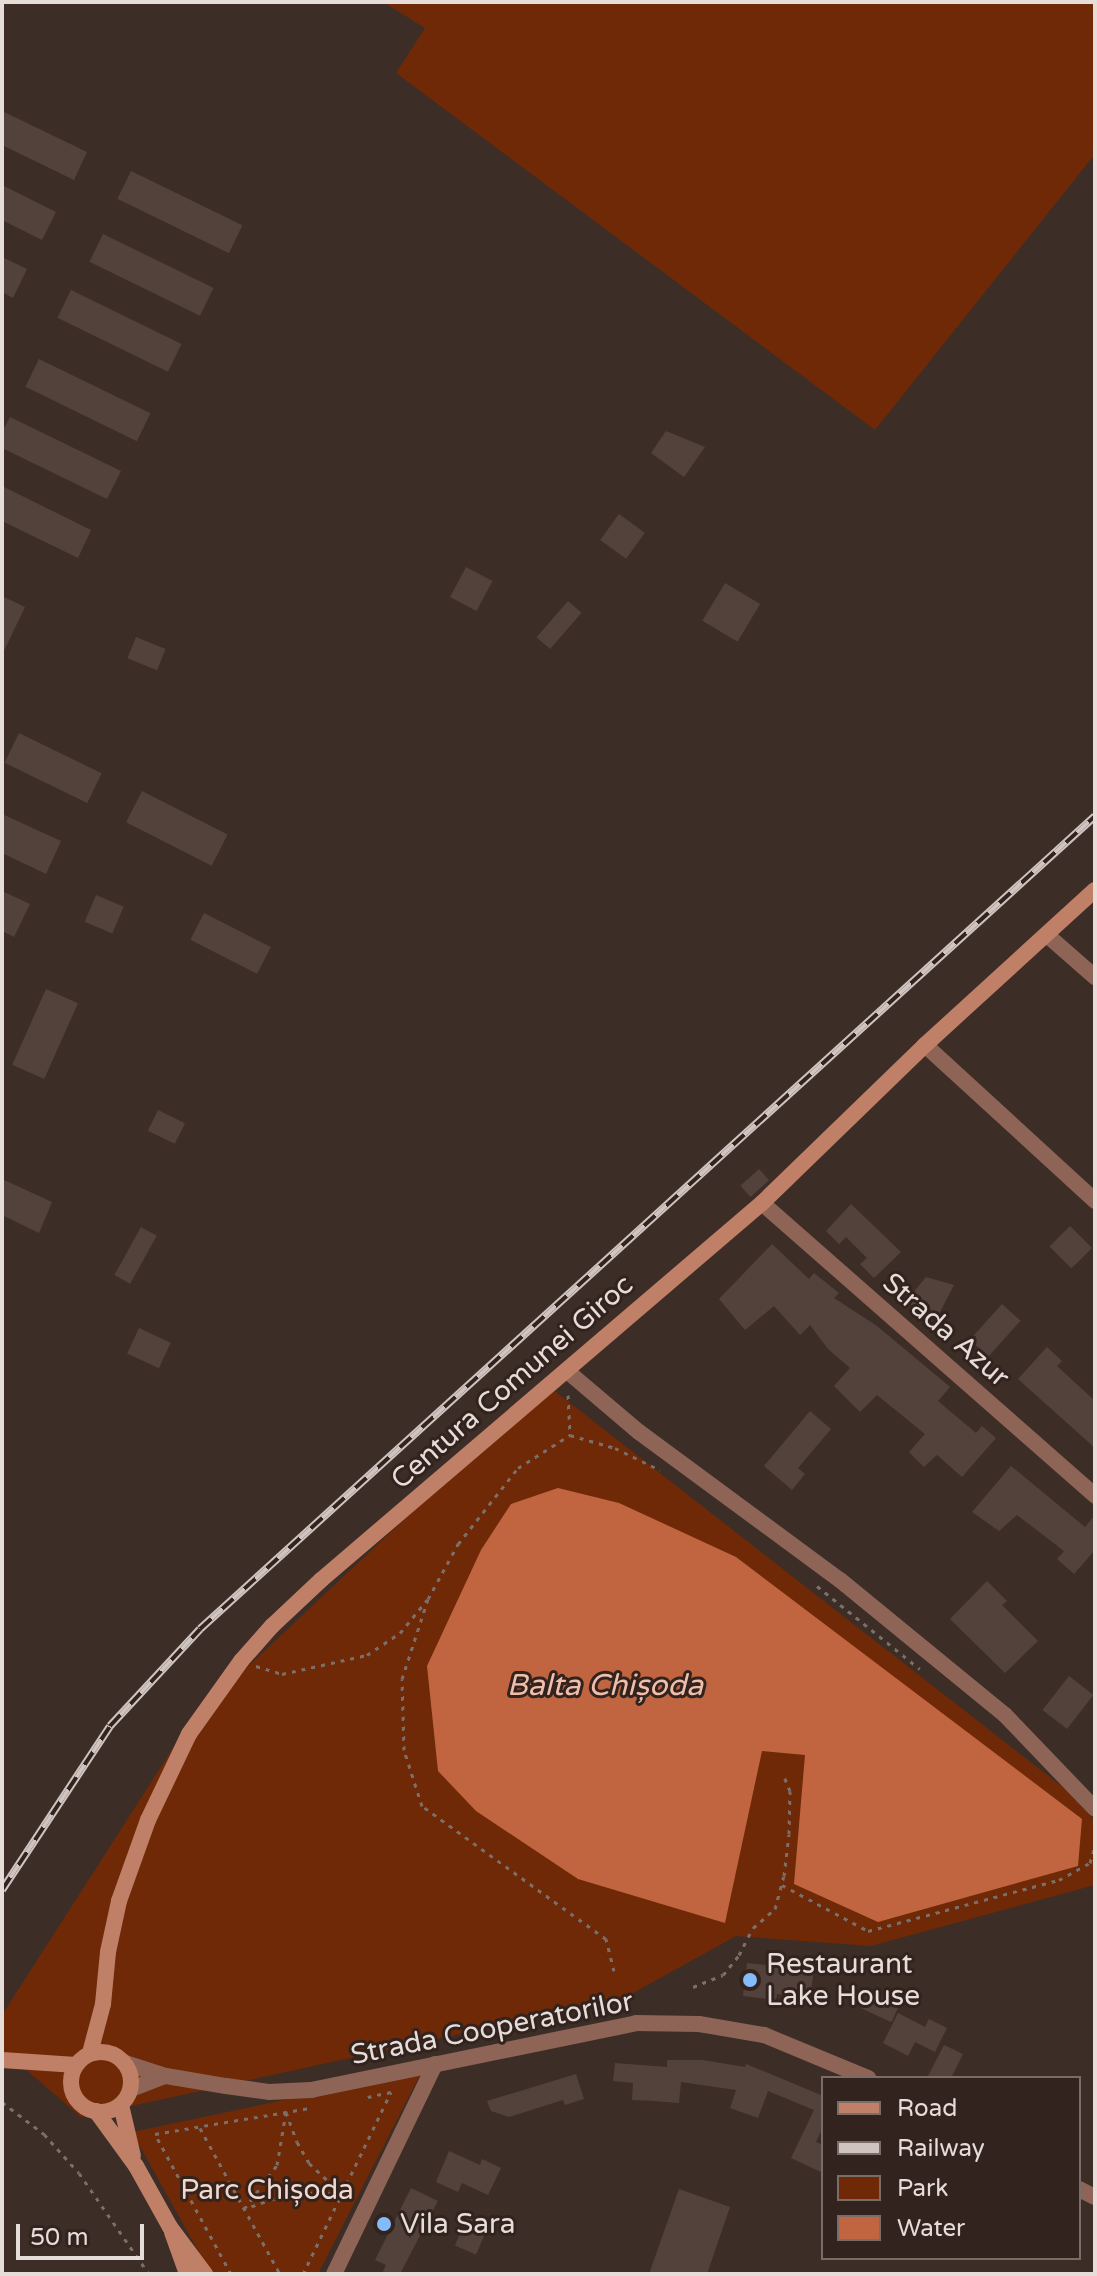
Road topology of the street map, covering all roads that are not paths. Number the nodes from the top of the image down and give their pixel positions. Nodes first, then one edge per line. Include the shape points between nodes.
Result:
1 (1095, 890) edge
2 (1047, 935) junction
3 (1095, 977) edge
4 (925, 1045) junction
5 (1095, 1201) edge
6 (762, 1203) junction
7 (567, 1371) junction
8 (1095, 1496) edge
9 (1095, 1809) edge
10 (103, 2004) junction
11 (110, 2052) junction
12 (90, 2053) junction
13 (2, 2060) edge
14 (125, 2063) junction
15 (32, 2064) junction
16 (435, 2064) junction
17 (76, 2065) junction
18 (166, 2076) junction
19 (863, 2076) edge
20 (71, 2085) junction
21 (131, 2089) junction
22 (121, 2105) junction
23 (96, 2111) junction
24 (136, 2166) junction
25 (170, 2227) junction
26 (187, 2274) edge
27 (205, 2274) edge
28 (334, 2274) edge

1 - 2 main road, Centura Comunei Giroc
2 - 3 street
2 - 4 main road, Centura Comunei Giroc
4 - 5 street
4 - 6 main road, Centura Comunei Giroc
6 - 7 main road, Centura Comunei Giroc
6 - 8 street, Strada Azur
7 - 9 street via 639,1432 840,1580 1005,1715
7 - 10 main road, Centura Comunei Giroc via 321,1580 241,1661 189,1734 148,1820 119,1901
10 - 11 main road, Centura Comunei Giroc
10 - 12 main road, Centura Comunei Giroc
11 - 12 main road
11 - 14 main road
12 - 17 main road
13 - 15 main road
14 - 18 street, Strada Cooperatorilor
14 - 21 main road
15 - 17 main road
15 - 20 main road
16 - 18 street, Strada Cooperatorilor via 311,2090 269,2092
16 - 19 street, Strada Cooperatorilor via 636,2023 699,2024 764,2035
16 - 28 street
17 - 20 main road
18 - 21 street, Strada Cooperatorilor
20 - 23 main road via 80,2103
21 - 22 main road
22 - 23 main road
22 - 24 main road
23 - 24 main road
24 - 25 main road
25 - 26 main road
25 - 27 main road

